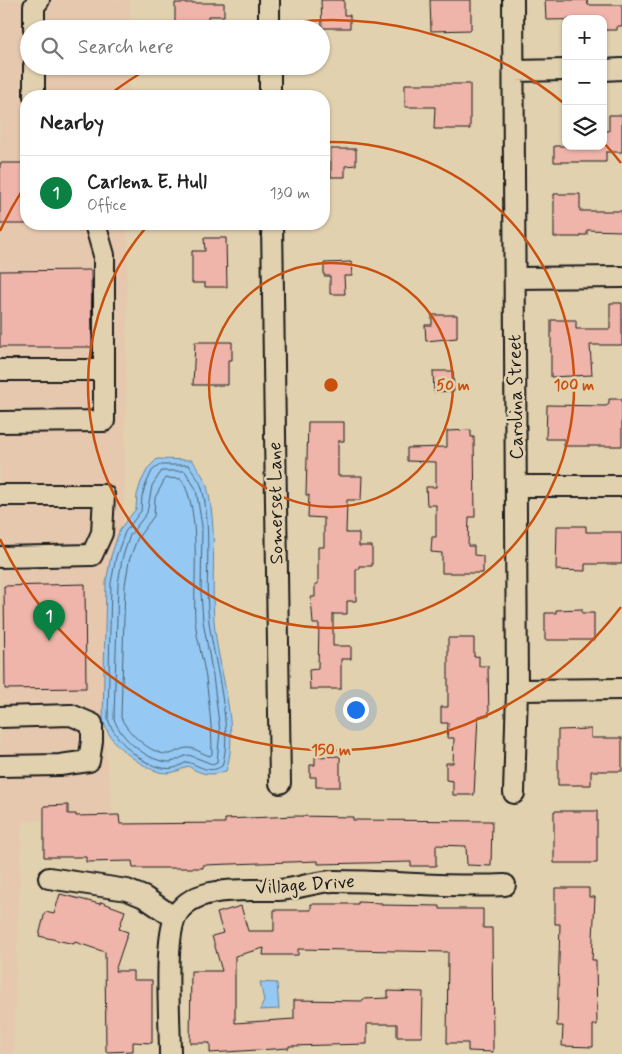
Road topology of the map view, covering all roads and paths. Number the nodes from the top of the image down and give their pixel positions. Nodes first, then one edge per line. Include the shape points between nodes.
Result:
1 (39, 0) edge
2 (269, 0) edge
3 (513, 0) edge
4 (34, 20) edge
5 (269, 20) edge
6 (622, 69) edge
7 (562, 70) edge
8 (607, 70) edge
9 (514, 71) junction
10 (34, 75) edge
11 (270, 75) edge
12 (34, 90) edge
13 (270, 90) edge
14 (97, 230) edge
15 (272, 230) edge
16 (515, 278) junction
17 (622, 278) edge
18 (0, 370) edge
19 (104, 370) junction
20 (0, 422) edge
21 (517, 486) junction
22 (622, 486) edge
23 (0, 495) edge
24 (0, 557) edge
25 (622, 689) edge
26 (517, 690) junction
27 (0, 717) edge
28 (0, 766) edge
29 (280, 783) dead end
30 (514, 793) dead end
31 (49, 878) dead end
32 (505, 886) dead end
33 (175, 918) junction
34 (170, 1054) edge

1 - 4 street via 34,6
2 - 5 street
3 - 9 street, Carolina Street
6 - 8 street
7 - 9 street
9 - 16 street, Carolina Street
10 - 12 street
11 - 13 street
14 - 19 street via 104,255
15 - 29 street, Somerset Lane
16 - 17 street
16 - 21 street, Carolina Street
18 - 19 street
19 - 20 street via 104,421
21 - 22 street
21 - 26 street, Carolina Street
23 - 24 street via 104,495 102,533 92,555
25 - 26 street
26 - 30 street, Carolina Street
27 - 28 street via 71,715 92,724 89,761 60,766
31 - 33 street via 127,890 144,897
32 - 33 street, Village Drive via 332,880 280,890 222,891 204,895 186,904
33 - 34 street via 170,952

